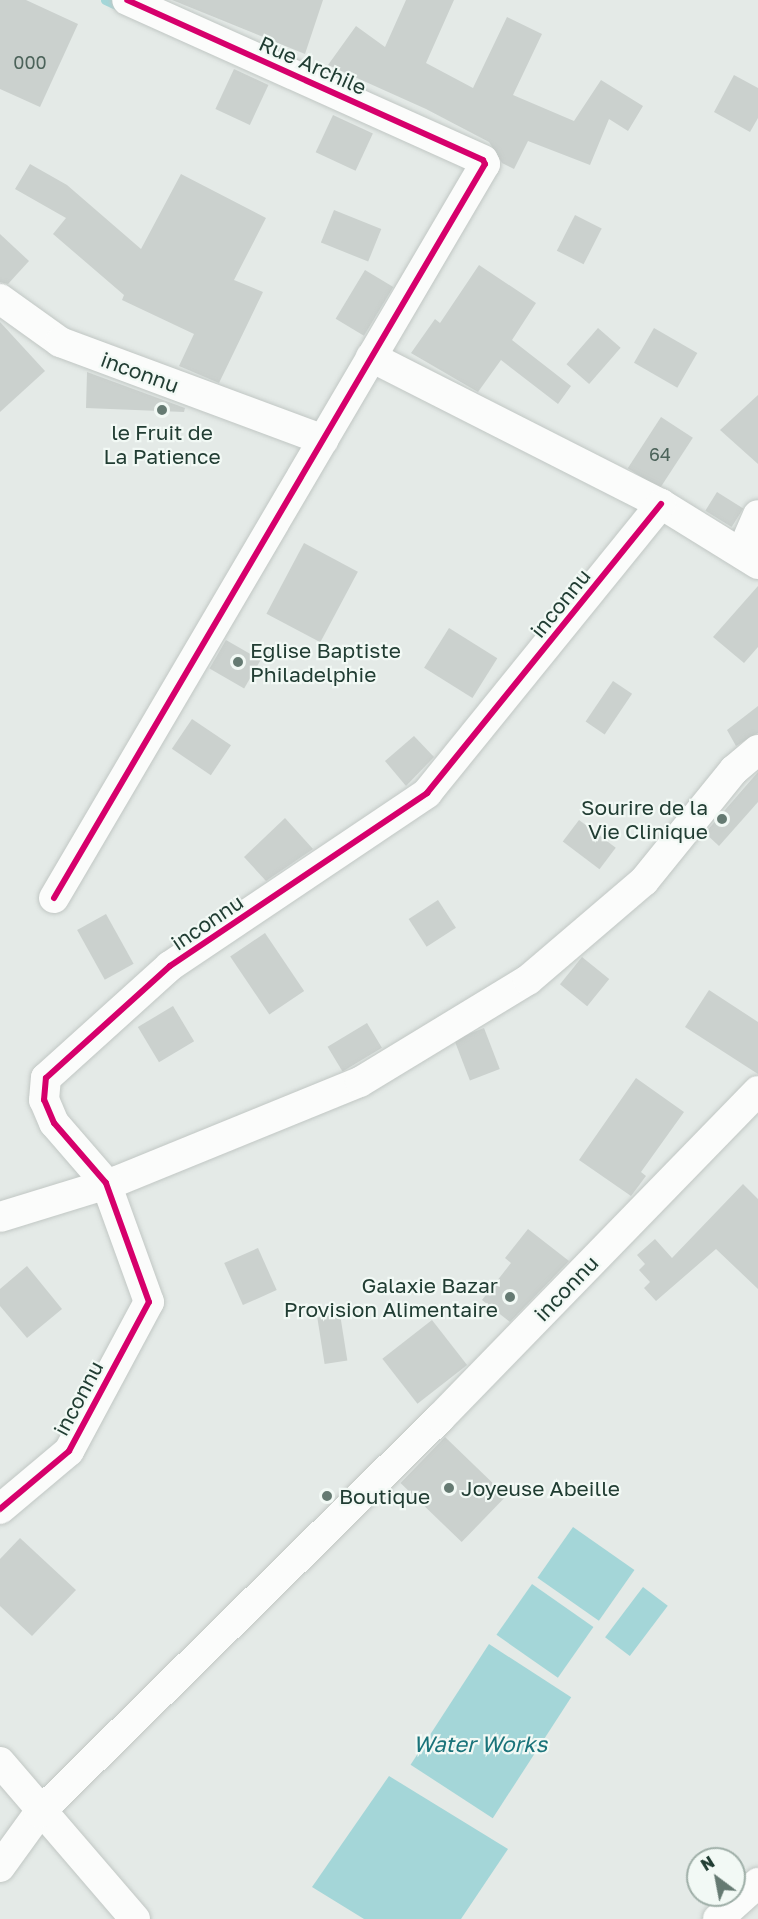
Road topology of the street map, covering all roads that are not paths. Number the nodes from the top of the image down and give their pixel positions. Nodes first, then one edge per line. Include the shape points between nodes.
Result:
1 (127, 0) edge
2 (0, 299) edge
3 (371, 357) junction
4 (323, 440) junction
5 (661, 504) junction
6 (758, 515) edge
7 (750, 558) edge
8 (758, 750) edge
9 (54, 898) dead end
10 (758, 1091) edge
11 (106, 1183) junction
12 (0, 1217) edge
13 (0, 1509) edge
14 (0, 1762) edge
15 (39, 1813) junction
16 (0, 1867) edge
17 (758, 1883) edge
18 (135, 1919) edge
19 (718, 1919) edge

1 - 3 street, Rue Archile via 485,162
2 - 4 street, inconnu via 60,342
3 - 4 street
3 - 5 street
4 - 9 street
5 - 7 street
5 - 11 street, inconnu via 427,793 170,966 46,1078 44,1100 54,1123
6 - 7 street
8 - 11 street via 734,770 644,881 528,980 360,1082
10 - 15 street, inconnu via 440,1418
11 - 12 street
11 - 13 street, inconnu via 149,1302 69,1451
14 - 15 street
15 - 16 street, inconnu
15 - 18 street
17 - 19 street

